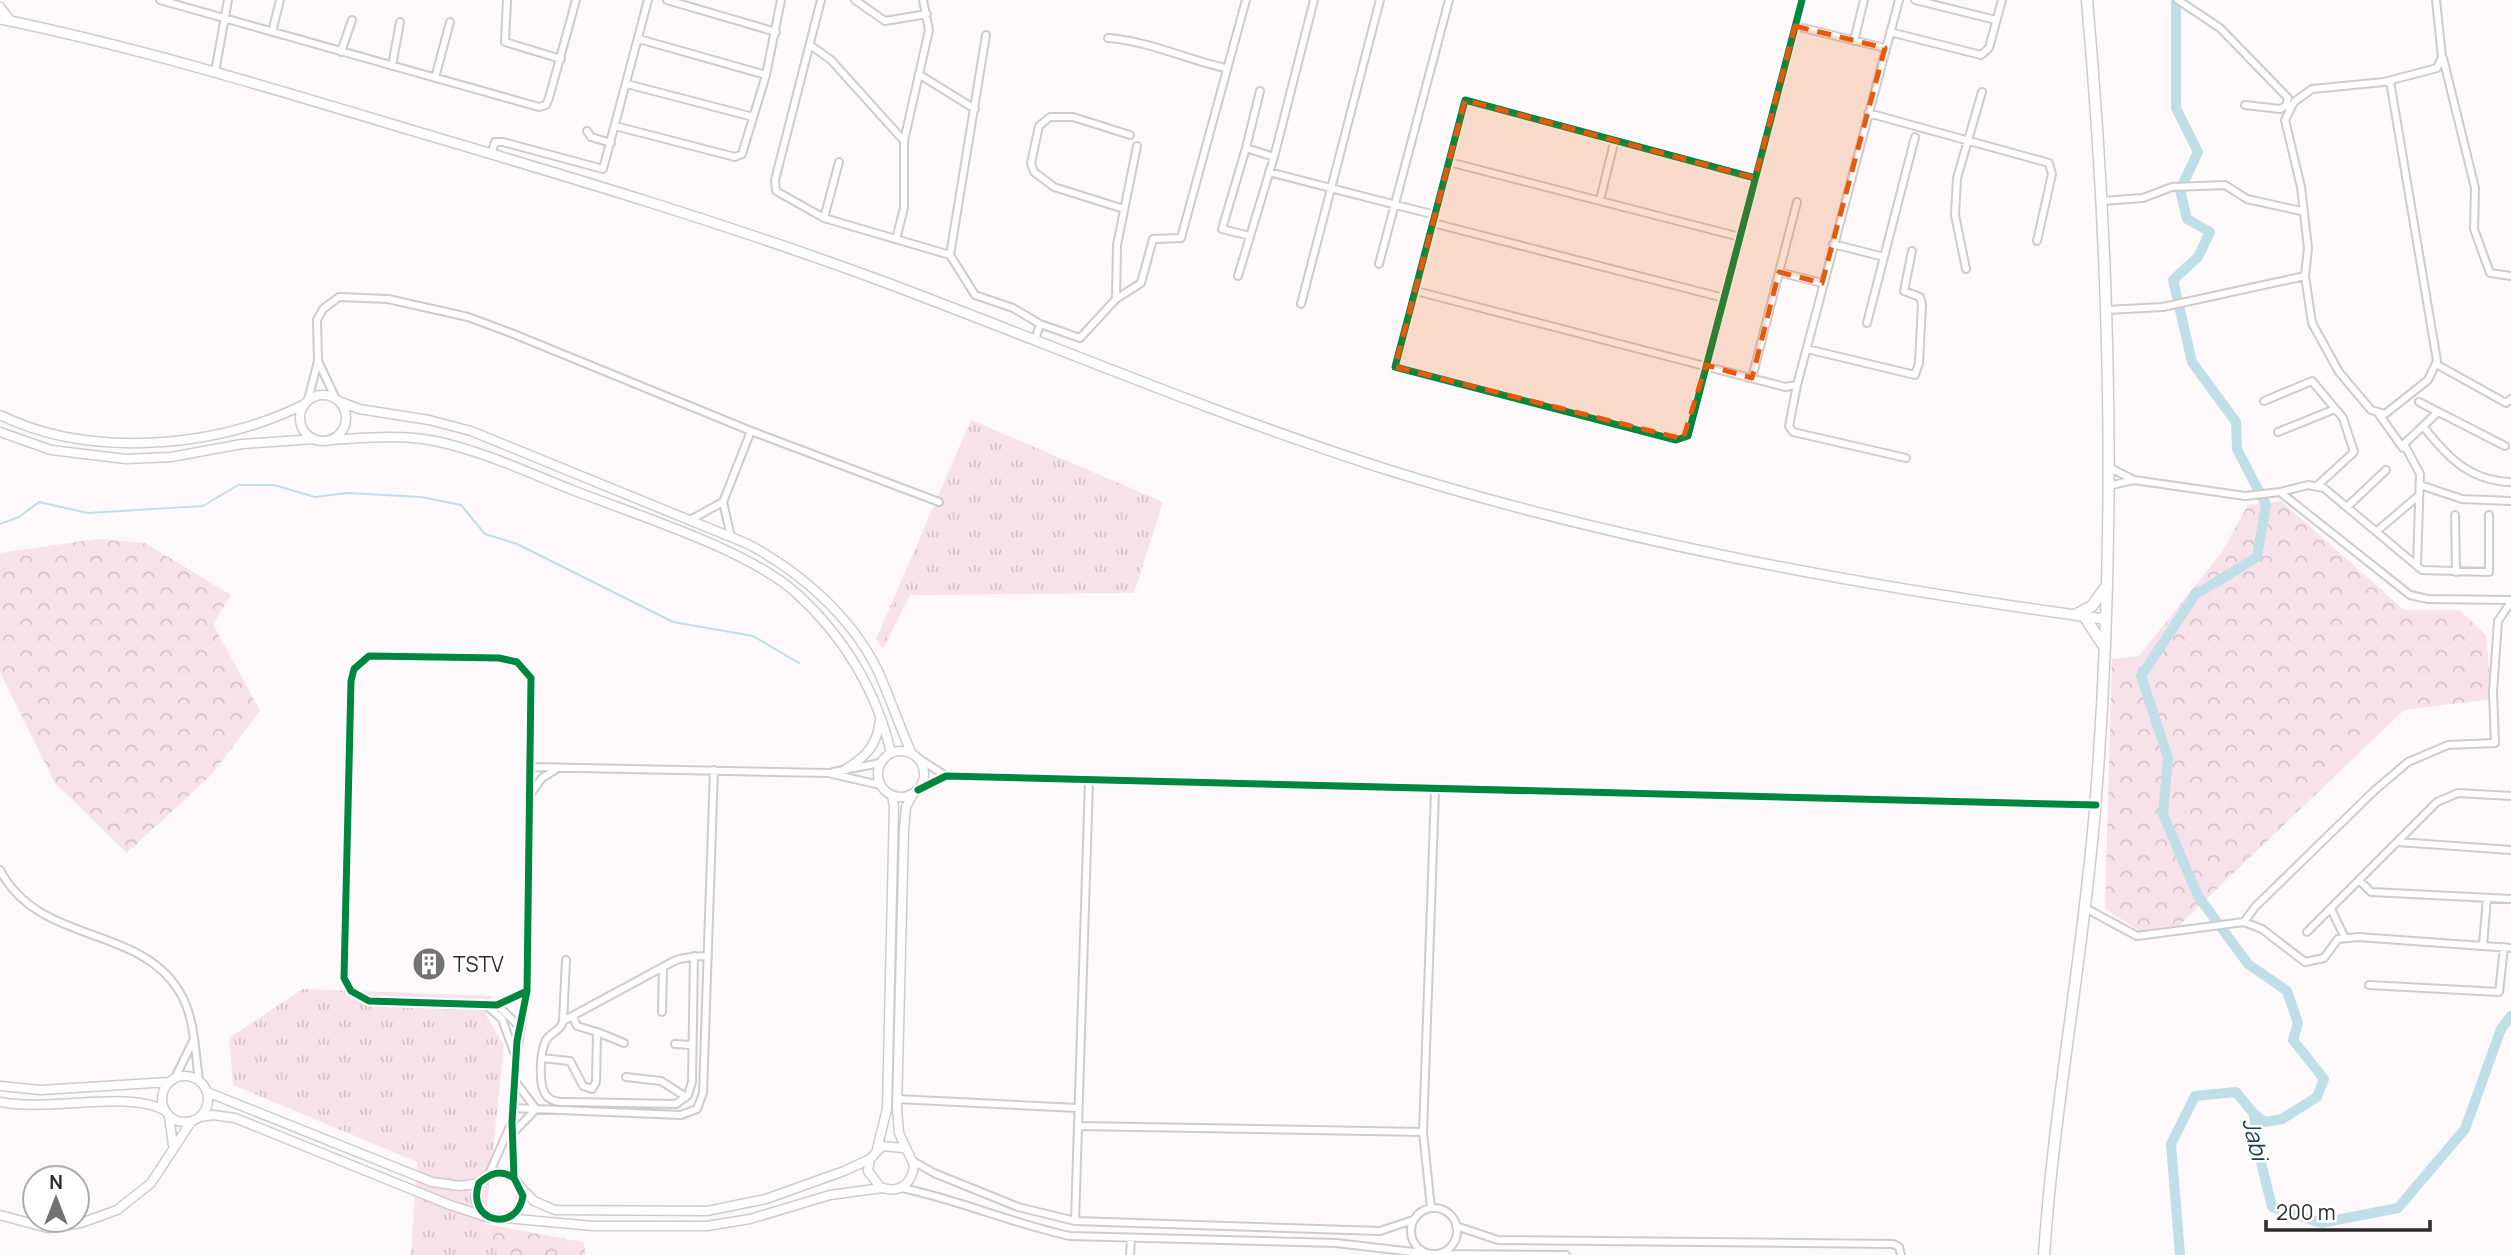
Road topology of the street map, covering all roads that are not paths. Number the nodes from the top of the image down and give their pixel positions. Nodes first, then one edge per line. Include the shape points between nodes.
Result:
1 (160, 0) edge
2 (228, 0) edge
3 (280, 0) edge
4 (507, 0) edge
5 (576, 0) edge
6 (648, 0) edge
7 (667, 0) edge
8 (782, 0) edge
9 (821, 0) edge
10 (855, 0) edge
11 (923, 0) edge
12 (1246, 0) edge
13 (1314, 0) edge
14 (1380, 0) edge
15 (1449, 0) edge
16 (1800, 0) edge
17 (1864, 0) edge
18 (1899, 0) edge
19 (1915, 0) edge
20 (2002, 0) edge
21 (2087, 0) edge
22 (2178, 0) edge
23 (2436, 0) edge
24 (175, 3) edge
25 (0, 7) edge
26 (927, 14) junction
27 (0, 19) edge
28 (223, 20) junction
29 (352, 20) dead end
30 (1996, 20) junction
31 (11, 21) junction
32 (400, 22) dead end
33 (450, 22) dead end
34 (1795, 26) junction
35 (272, 32) junction
36 (776, 32) junction
37 (1890, 32) junction
38 (986, 35) dead end
39 (1108, 38) dead end
40 (639, 39) junction
41 (1854, 41) junction
42 (810, 45) junction
43 (1885, 48) junction
44 (341, 52) junction
45 (2442, 57) junction
46 (561, 59) junction
47 (392, 66) junction
48 (1225, 68) junction
49 (215, 72) junction
50 (766, 75) junction
51 (920, 75) junction
52 (435, 78) junction
53 (2390, 80) junction
54 (627, 84) junction
55 (1260, 91) dead end
56 (1982, 92) dead end
57 (2245, 105) dead end
58 (975, 110) junction
59 (1868, 113) junction
60 (753, 117) junction
61 (615, 126) junction
62 (587, 131) dead end
63 (1130, 135) dead end
64 (1915, 137) dead end
65 (1615, 139) junction
66 (1969, 140) junction
67 (904, 141) junction
68 (611, 143) junction
69 (1137, 146) dead end
70 (1246, 148) junction
71 (491, 154) junction
72 (1274, 157) junction
73 (839, 162) dead end
74 (1449, 162) junction
75 (1269, 172) junction
76 (1755, 178) junction
77 (1331, 188) junction
78 (1600, 200) junction
79 (2102, 201) junction
80 (1797, 202) dead end
81 (1394, 205) junction
82 (1124, 209) junction
83 (2301, 211) junction
84 (824, 218) junction
85 (1434, 219) junction
86 (1250, 236) junction
87 (1740, 237) junction
88 (896, 239) junction
89 (2037, 241) dead end
90 (1833, 244) junction
91 (1912, 251) dead end
92 (950, 255) junction
93 (1884, 257) junction
94 (1379, 264) dead end
95 (1966, 270) dead end
96 (1779, 272) junction
97 (1238, 276) dead end
98 (2305, 276) junction
99 (2511, 276) edge
100 (1822, 283) junction
101 (1416, 291) junction
102 (1724, 298) junction
103 (1116, 299) junction
104 (1301, 304) dead end
105 (2106, 310) junction
106 (1867, 323) dead end
107 (1040, 324) junction
108 (1035, 340) junction
109 (1807, 349) junction
110 (318, 361) junction
111 (1706, 365) junction
112 (2436, 365) junction
113 (1752, 378) junction
114 (1797, 385) junction
115 (2511, 399) edge
116 (338, 400) junction
117 (2264, 401) dead end
118 (2419, 402) dead end
119 (305, 403) junction
120 (2335, 409) junction
121 (2438, 412) junction
122 (2378, 413) junction
123 (0, 415) edge
124 (2423, 426) junction
125 (751, 431) junction
126 (0, 432) edge
127 (2278, 432) dead end
128 (314, 439) junction
129 (330, 440) junction
130 (2505, 446) dead end
131 (2404, 449) junction
132 (1906, 458) dead end
133 (2108, 467) junction
134 (2386, 470) dead end
135 (2134, 480) junction
136 (2511, 482) edge
137 (2318, 485) junction
138 (2420, 485) junction
139 (2108, 486) junction
140 (2276, 493) junction
141 (2417, 497) junction
142 (2511, 501) edge
143 (723, 502) junction
144 (939, 502) dead end
145 (2348, 506) junction
146 (2455, 515) dead end
147 (2489, 515) dead end
148 (690, 520) junction
149 (2377, 531) junction
150 (731, 537) junction
151 (2417, 565) junction
152 (2456, 572) junction
153 (2105, 585) junction
154 (2511, 601) edge
155 (2079, 615) junction
156 (2104, 619) junction
157 (2104, 647) junction
158 (880, 717) junction
159 (891, 753) junction
160 (915, 756) junction
161 (880, 763) junction
162 (531, 767) junction
163 (558, 769) junction
164 (846, 769) junction
165 (714, 770) junction
166 (828, 773) junction
167 (946, 776) junction
168 (1089, 781) junction
169 (880, 785) junction
170 (1435, 790) junction
171 (532, 792) junction
172 (916, 792) junction
173 (892, 796) junction
174 (2511, 796) edge
175 (2096, 805) junction
176 (2398, 842) junction
177 (2511, 850) edge
178 (0, 870) edge
179 (2360, 880) junction
180 (2487, 898) junction
181 (2511, 899) edge
182 (2087, 909) junction
183 (2330, 909) junction
184 (2242, 922) junction
185 (2307, 932) dead end
186 (2345, 938) junction
187 (2483, 945) junction
188 (2507, 948) edge
189 (694, 956) junction
190 (708, 956) junction
191 (566, 960) dead end
192 (663, 967) junction
193 (2369, 985) dead end
194 (527, 991) junction
195 (486, 1005) junction
196 (497, 1005) junction
197 (662, 1012) dead end
198 (573, 1017) junction
199 (564, 1021) junction
200 (521, 1028) junction
201 (597, 1032) junction
202 (193, 1039) junction
203 (624, 1043) dead end
204 (675, 1044) dead end
205 (692, 1045) junction
206 (516, 1056) junction
207 (542, 1058) junction
208 (626, 1077) dead end
209 (514, 1079) junction
210 (172, 1080) junction
211 (199, 1081) junction
212 (0, 1086) edge
213 (207, 1092) junction
214 (687, 1097) junction
215 (897, 1099) junction
216 (0, 1102) edge
217 (512, 1108) junction
218 (1079, 1108) junction
219 (536, 1109) junction
220 (167, 1113) junction
221 (200, 1117) junction
222 (191, 1122) junction
223 (512, 1122) junction
224 (1078, 1126) junction
225 (1423, 1132) junction
226 (513, 1133) junction
227 (173, 1145) junction
228 (903, 1148) junction
229 (877, 1149) junction
230 (870, 1159) junction
231 (913, 1160) junction
232 (489, 1174) junction
233 (514, 1178) junction
234 (479, 1183) junction
235 (521, 1188) junction
236 (883, 1188) junction
237 (902, 1188) junction
238 (1431, 1208) junction
239 (0, 1214) edge
240 (490, 1218) junction
241 (505, 1218) junction
242 (1413, 1220) junction
243 (1076, 1221) junction
244 (1457, 1226) junction
245 (1131, 1239) junction
246 (1430, 1254) edge
247 (1438, 1254) edge
248 (1130, 1255) edge
249 (1566, 1255) edge
250 (1901, 1255) edge
251 (2044, 1255) edge

1 - 24 street
2 - 28 street
3 - 35 street
4 - 46 street via 505,42
5 - 46 street
6 - 40 street
7 - 36 street
8 - 36 street
9 - 42 street
10 - 26 street via 885,21
11 - 26 street
12 - 48 street
13 - 72 street
14 - 77 street
15 - 81 street
16 - 34 street
17 - 41 street
18 - 37 street
19 - 30 street
20 - 30 street
21 - 79 main road
22 - 57 street via 2220,28 2288,98 2280,109
23 - 45 street
24 - 28 street
25 - 31 street
26 - 51 street via 929,30
27 - 31 main road
28 - 35 street
28 - 49 street
29 - 44 street
30 - 37 street via 1989,48 1981,55
31 - 49 main road
32 - 47 street
33 - 52 street
34 - 41 street
34 - 76 street
35 - 44 street
36 - 50 street
37 - 43 street
38 - 58 street
39 - 48 street via 1147,44
40 - 50 street
40 - 54 street
41 - 43 street
42 - 67 street via 831,60
42 - 84 street via 775,186 780,195
43 - 59 street
44 - 47 street
45 - 53 street via 2433,71
45 - 99 street via 2475,188 2474,229 2490,273
46 - 52 street via 543,107
47 - 52 street
48 - 103 street via 1181,238 1153,239 1141,283
49 - 71 main road
50 - 60 street
51 - 58 street
51 - 67 street
53 - 83 street via 2312,89 2289,108 2286,133 2299,179
53 - 112 street
54 - 60 street
54 - 61 street
55 - 70 street
56 - 66 street
58 - 92 street
59 - 66 street
59 - 90 street
60 - 61 street via 745,152 739,157
61 - 68 street
62 - 68 street via 591,137
63 - 82 street via 1073,117 1050,117 1039,126 1031,163 1034,172 1054,187
64 - 93 street
65 - 74 street via 1465,100
65 - 76 street
65 - 78 street
66 - 89 street via 2049,163 2052,174
66 - 95 street via 1957,178 1955,206
67 - 88 street via 904,208
68 - 71 street via 601,169 503,142 495,142
69 - 82 street
70 - 72 street
70 - 86 street via 1222,229
71 - 108 main road via 685,212
72 - 75 street
73 - 84 street
74 - 78 street
74 - 85 street
75 - 77 street
75 - 86 street
76 - 87 street
77 - 81 street
77 - 104 street
78 - 87 street
79 - 83 street via 2143,198 2172,187 2224,185 2247,199
79 - 105 main road
80 - 96 street
81 - 85 street
81 - 94 street
82 - 103 street via 1115,260
83 - 98 street via 2308,248
84 - 88 street
85 - 101 street
85 - 102 street
86 - 97 street
87 - 102 street
88 - 92 street
90 - 93 street
90 - 100 street
91 - 109 street via 1904,291 1922,300 1915,375
92 - 107 street via 975,295 1013,308
93 - 106 street
96 - 100 street
96 - 113 street
98 - 105 street via 2163,307
98 - 122 street via 2310,314 2320,340 2339,372
100 - 109 street
101 - 111 street
101 - 111 street via 1395,368 1676,440 1688,436
102 - 111 street
103 - 107 street via 1080,338
105 - 133 main road
107 - 108 street
108 - 155 main road via 1248,422 1498,502 1810,574
109 - 114 street
110 - 116 street
110 - 119 street
110 - 125 street via 317,320 331,302 339,297 388,299 489,325
111 - 113 street
112 - 115 street via 2506,402
112 - 122 street via 2428,380 2392,411
113 - 114 street via 1785,387
114 - 132 street via 1789,426 1793,432
116 - 119 street via 321,394
116 - 129 street via 345,409 346,424
116 - 148 street via 359,409 429,419 471,432
117 - 120 street via 2312,381
118 - 121 street
119 - 123 street via 277,418 219,432 137,443 67,437
119 - 128 street via 300,421
120 - 127 street
120 - 137 street via 2349,430 2354,452
121 - 124 street
121 - 130 street
122 - 131 street
124 - 131 street
124 - 136 street via 2449,459 2485,480
125 - 143 street
125 - 144 street
126 - 128 street via 51,450 126,459
128 - 129 street
129 - 158 street via 390,436 456,446 739,557 794,591 821,618 844,645
131 - 138 street via 2420,474
133 - 135 street
133 - 139 main road
134 - 145 street
135 - 139 street
135 - 140 street via 2258,497
137 - 140 street
137 - 145 street
138 - 141 street
138 - 142 street via 2462,499
139 - 153 main road
140 - 154 street via 2410,596
141 - 149 street
141 - 151 street
143 - 148 street
143 - 150 street
145 - 149 street
146 - 152 street
147 - 152 street via 2491,570
148 - 150 street
149 - 151 street
150 - 160 street via 778,560 836,612 876,667
151 - 152 street via 2426,572
153 - 155 main road via 2092,606
153 - 156 main road
154 - 184 street via 2498,621 2495,743 2448,745 2408,762
155 - 156 main road
155 - 157 main road
156 - 157 main road
157 - 175 main road
158 - 159 street
158 - 164 street via 874,746
159 - 160 street
159 - 161 street
160 - 167 street
160 - 172 street via 924,770
161 - 164 street
161 - 169 street
162 - 163 street
162 - 171 street
162 - 195 street via 531,678 517,662 499,657 377,654 361,660 354,669 344,978 351,991 369,1001
163 - 165 street
163 - 171 street via 542,778
164 - 166 street
165 - 166 street
165 - 190 street
166 - 169 street
167 - 168 street
167 - 172 street
168 - 170 street
168 - 218 street
169 - 173 street
170 - 175 street
170 - 225 street
171 - 194 street
172 - 173 street
172 - 215 street via 906,807 904,830
173 - 229 street via 887,1108
174 - 176 street via 2458,793 2437,802
175 - 182 main road
176 - 177 street
176 - 179 street
178 - 202 street via 40,915 150,961 180,991
179 - 180 street via 2371,892
179 - 183 street
180 - 181 street
180 - 187 street
182 - 184 street via 2137,936
182 - 251 main road via 2054,1138
183 - 185 street
183 - 186 street
184 - 186 street via 2262,929 2305,962 2323,958 2338,939
186 - 187 street
187 - 188 street
188 - 193 street via 2499,992
189 - 190 street
189 - 192 street
189 - 205 street
190 - 219 street via 703,1093 698,1109 681,1115
191 - 199 street
192 - 197 street
192 - 198 street
194 - 196 street
194 - 200 street
195 - 196 street
195 - 206 street via 506,1027
196 - 200 street
198 - 199 street
198 - 201 street via 577,1026
199 - 207 street via 548,1036
200 - 206 street
201 - 203 street
201 - 207 street via 592,1088 583,1086 570,1061
202 - 210 street
202 - 211 street
204 - 205 street
205 - 214 street via 692,1082
206 - 209 street
207 - 214 street via 542,1087 545,1095 557,1102 676,1104
208 - 214 street via 661,1081
209 - 217 street
209 - 219 street
210 - 211 street via 187,1076
210 - 212 street via 41,1090
210 - 220 street via 162,1095
211 - 213 street
213 - 221 street via 208,1105
213 - 234 street via 432,1182
215 - 218 street
215 - 228 street
216 - 220 street via 40,1107 140,1101
217 - 219 street
217 - 223 street
218 - 224 street
219 - 226 street
220 - 222 street
220 - 227 street
221 - 222 street
221 - 240 street via 235,1118
222 - 227 street
223 - 226 street
223 - 232 street
224 - 225 street
224 - 243 street
225 - 238 street
226 - 233 street
227 - 239 street via 142,1193 99,1218 48,1228
228 - 229 street
228 - 231 street
229 - 230 street
230 - 235 street via 766,1199 707,1211 555,1210 534,1202
230 - 236 street via 872,1180
231 - 237 street via 913,1173
231 - 243 street via 1018,1207
232 - 233 street
232 - 234 street
233 - 235 street
234 - 240 street via 476,1203
235 - 241 street via 522,1203
236 - 237 street
236 - 241 street via 830,1195 750,1219 707,1226 593,1226
237 - 245 street via 956,1199 1042,1230
238 - 242 street
238 - 244 street via 1450,1214
240 - 241 street
242 - 243 street via 1380,1231
242 - 246 street via 1410,1228 1415,1245
244 - 247 street via 1455,1241
244 - 250 street via 1498,1240 1893,1244
245 - 246 street via 1342,1243
245 - 248 street
246 - 247 street
247 - 249 street

